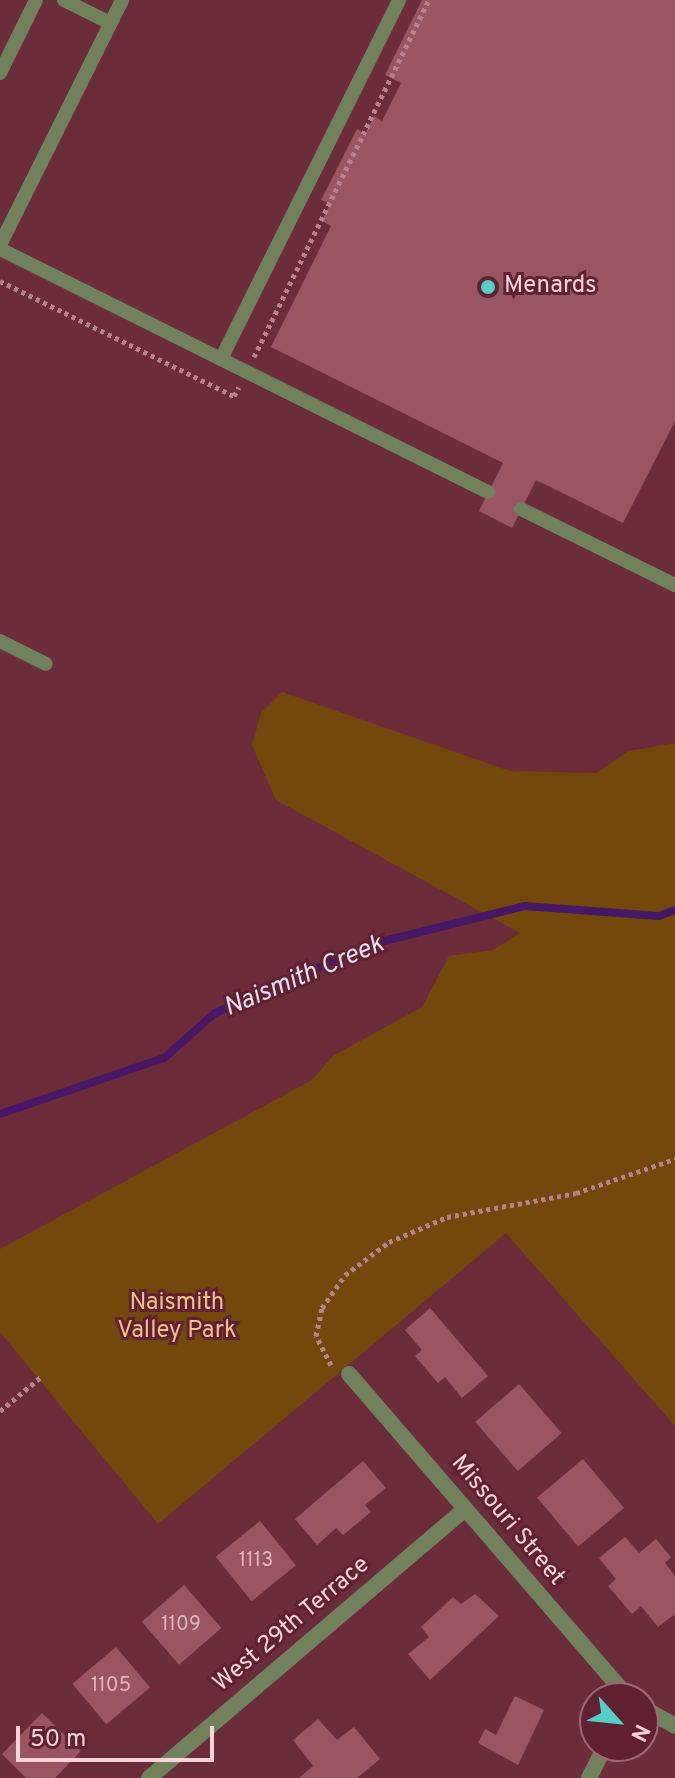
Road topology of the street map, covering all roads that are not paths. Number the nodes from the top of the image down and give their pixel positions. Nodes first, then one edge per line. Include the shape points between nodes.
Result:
1 (36, 0) edge
2 (64, 0) edge
3 (122, 0) edge
4 (399, 0) edge
5 (110, 23) junction
6 (0, 73) edge
7 (0, 247) edge
8 (221, 359) junction
9 (488, 492) dead end
10 (521, 509) dead end
11 (675, 585) edge
12 (0, 641) edge
13 (46, 664) dead end
14 (349, 1374) road end
15 (465, 1509) junction
16 (615, 1682) edge
17 (149, 1778) edge

1 - 6 lane
2 - 5 lane
3 - 5 lane
4 - 8 lane
5 - 7 lane
7 - 8 lane
8 - 9 lane
10 - 11 lane
12 - 13 lane
14 - 15 street, Missouri Street
15 - 16 street, Missouri Street
15 - 17 street, West 29th Terrace

